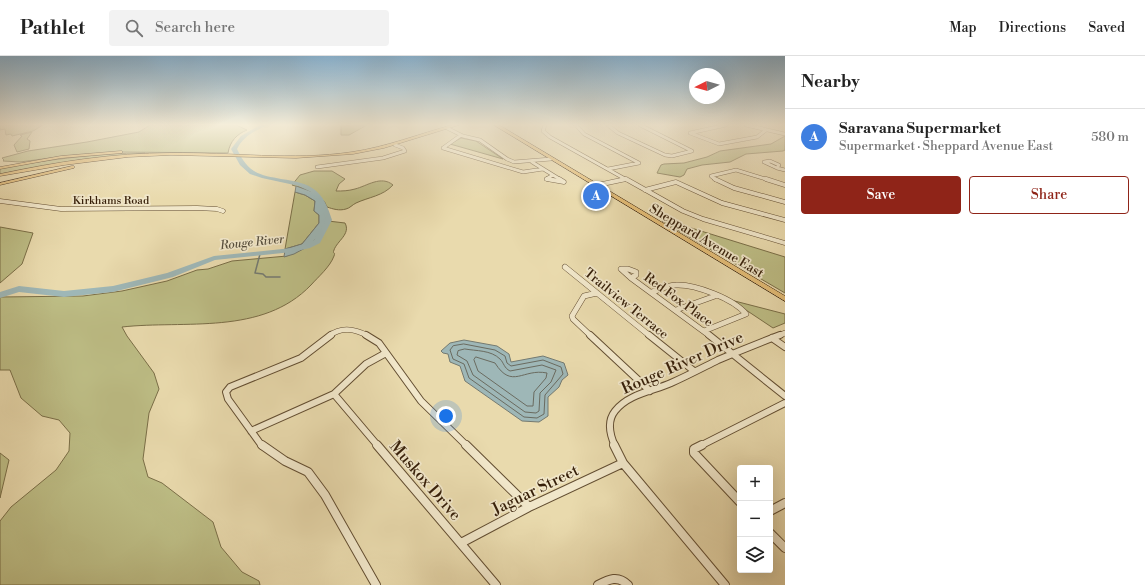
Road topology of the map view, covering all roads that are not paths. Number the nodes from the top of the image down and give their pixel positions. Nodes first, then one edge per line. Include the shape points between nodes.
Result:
1 (374, 150) edge
2 (404, 150) edge
3 (449, 150) edge
4 (495, 150) edge
5 (537, 150) edge
6 (573, 150) edge
7 (614, 150) edge
8 (654, 150) edge
9 (689, 150) edge
10 (181, 154) junction
11 (161, 155) junction
12 (52, 158) junction
13 (551, 158) junction
14 (0, 161) edge
15 (532, 162) junction
16 (317, 167) dead end
17 (0, 168) edge
18 (777, 168) dead end
19 (543, 169) junction
20 (608, 169) junction
21 (785, 170) edge
22 (0, 175) edge
23 (553, 176) dead end
24 (626, 179) junction
25 (0, 184) edge
26 (785, 185) edge
27 (595, 186) junction
28 (645, 190) junction
29 (0, 201) edge
30 (785, 202) edge
31 (223, 211) dead end
32 (785, 220) edge
33 (785, 243) edge
34 (565, 266) dead end
35 (631, 278) dead end
36 (652, 292) junction
37 (597, 293) junction
38 (715, 296) junction
39 (785, 299) edge
40 (676, 310) junction
41 (704, 331) junction
42 (785, 333) edge
43 (772, 338) junction
44 (785, 347) edge
45 (386, 353) junction
46 (731, 354) junction
47 (694, 371) junction
48 (650, 390) junction
49 (334, 394) junction
50 (785, 396) edge
51 (785, 403) edge
52 (251, 430) junction
53 (622, 463) junction
54 (739, 501) edge
55 (785, 503) edge
56 (529, 507) junction
57 (773, 509) edge
58 (773, 536) edge
59 (461, 543) junction
60 (785, 548) edge
61 (376, 585) edge
62 (496, 585) edge
63 (598, 585) edge
64 (628, 585) edge
65 (726, 585) edge

1 - 10 main road via 337,155
2 - 16 street via 382,158
3 - 19 street via 523,172
4 - 15 street via 510,160
5 - 13 main road, Sheppard Avenue East
6 - 20 street
7 - 20 street via 639,163
8 - 9 street via 665,155 674,155 692,151
10 - 11 main road
10 - 12 main road via 115,153
11 - 22 main road via 88,160
11 - 25 main road via 95,162
12 - 14 main road via 15,163
12 - 17 main road
13 - 15 street
13 - 27 main road, Sheppard Avenue East
15 - 19 street
18 - 21 street
19 - 23 street
20 - 24 street
24 - 27 street
24 - 28 street
26 - 30 street via 737,171 711,176 737,189
27 - 39 main road, Sheppard Avenue East
28 - 32 street via 676,182 722,203
28 - 33 street via 696,217
29 - 31 street, Kirkhams Road via 61,209 197,208
34 - 37 street, Trailview Terrace
35 - 36 street, Red Fox Place
36 - 38 street via 674,285
36 - 40 street, Red Fox Place
37 - 47 street, Trailview Terrace
37 - 48 street via 584,296 572,316 573,320
38 - 40 street
38 - 41 street via 735,304 746,314
40 - 41 street, Red Fox Place
41 - 46 street, Red Fox Place
42 - 43 street, Rouge River Drive
43 - 44 street
43 - 46 street, Rouge River Drive
45 - 49 street via 366,364
45 - 52 street via 371,336 337,330 301,358 230,387 226,392 228,399
45 - 56 street via 421,401
46 - 47 street, Rouge River Drive
46 - 50 street, Red Fox Place
47 - 48 street, Rouge River Drive
48 - 53 street, Rouge River Drive via 622,403 614,412 611,435
49 - 52 street
49 - 59 street, Muskox Drive
51 - 54 street via 694,449 700,461
52 - 61 street via 264,447 308,472 325,495
53 - 56 street, Jaguar Street
53 - 65 street, Rouge River Drive
55 - 57 street
56 - 59 street, Jaguar Street
58 - 60 street
59 - 62 street, Muskox Drive
63 - 64 street via 609,578 619,578

